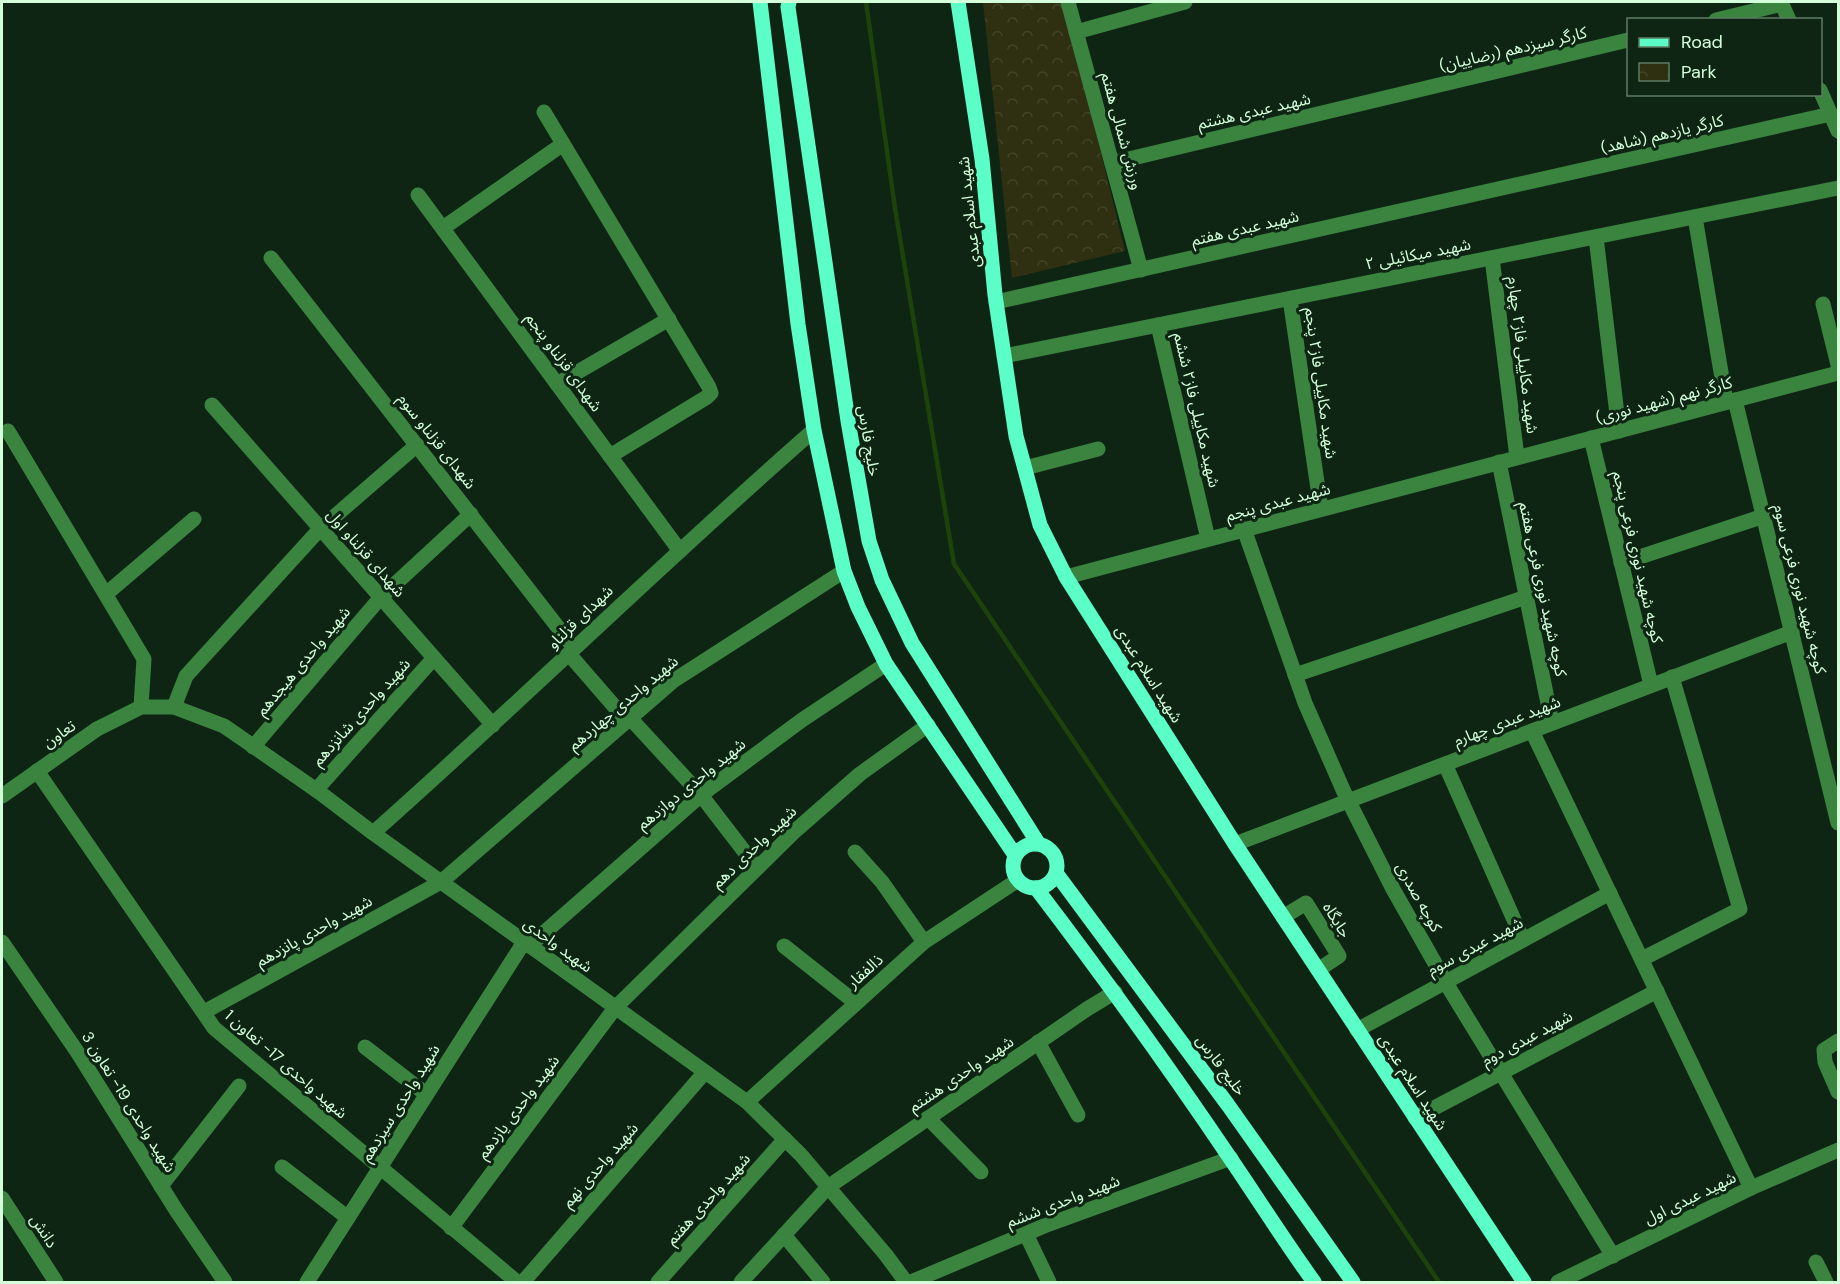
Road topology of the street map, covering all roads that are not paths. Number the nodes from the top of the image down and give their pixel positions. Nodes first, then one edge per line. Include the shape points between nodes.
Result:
1 (760, 2) edge
2 (789, 2) edge
3 (959, 2) edge
4 (1068, 2) edge
5 (1185, 2) edge
6 (1781, 3) edge
7 (1724, 18) edge
8 (1788, 18) edge
9 (1076, 32) junction
10 (1627, 40) edge
11 (793, 46) junction
12 (765, 51) junction
13 (1822, 92) edge
14 (1405, 93) joint
15 (544, 112) dead end
16 (1831, 114) junction
17 (1839, 131) edge
18 (563, 144) junction
19 (1112, 163) junction
20 (1502, 188) joint
21 (1839, 189) edge
22 (418, 195) dead end
23 (1695, 217) junction
24 (443, 228) junction
25 (1596, 237) junction
26 (271, 258) dead end
27 (1492, 258) junction
28 (1141, 270) junction
29 (1290, 299) junction
30 (996, 302) junction
31 (1823, 304) dead end
32 (669, 319) junction
33 (1158, 325) junction
34 (1004, 356) junction
35 (1839, 365) edge
36 (1839, 373) edge
37 (557, 384) junction
38 (1730, 401) junction
39 (212, 405) dead end
40 (814, 430) junction
41 (8, 431) dead end
42 (1619, 431) junction
43 (1591, 438) junction
44 (417, 445) junction
45 (1098, 449) dead end
46 (610, 456) junction
47 (1517, 458) junction
48 (1499, 462) junction
49 (1025, 468) junction
50 (1321, 509) junction
51 (471, 514) junction
52 (1764, 516) junction
53 (194, 519) dead end
54 (320, 529) junction
55 (1244, 530) junction
56 (1208, 539) junction
57 (680, 552) junction
58 (1621, 563) junction
59 (843, 571) junction
60 (1066, 576) junction
61 (106, 594) junction
62 (381, 597) junction
63 (1526, 597) junction
64 (1792, 632) junction
65 (572, 651) junction
66 (434, 658) junction
67 (886, 664) junction
68 (1295, 675) junction
69 (1672, 677) junction
70 (1651, 685) junction
71 (141, 707) junction
72 (174, 707) junction
73 (629, 719) junction
74 (1552, 723) junction
75 (493, 725) junction
76 (928, 725) junction
77 (1532, 730) junction
78 (253, 747) junction
79 (1445, 764) junction
80 (37, 771) junction
81 (316, 790) junction
82 (701, 795) junction
83 (2, 796) edge
84 (1349, 801) junction
85 (1839, 822) edge
86 (373, 833) junction
87 (1038, 843) junction
88 (1235, 844) junction
89 (855, 852) dead end
90 (1016, 855) junction
91 (757, 868) junction
92 (1056, 873) junction
93 (1018, 880) junction
94 (441, 882) junction
95 (1036, 888) junction
96 (1610, 893) junction
97 (1283, 917) junction
98 (1523, 940) junction
99 (2, 942) edge
100 (924, 942) junction
101 (526, 944) junction
102 (784, 946) dead end
103 (1642, 959) junction
104 (1318, 970) junction
105 (1446, 982) junction
106 (1657, 991) junction
107 (1115, 992) junction
108 (856, 1003) junction
109 (615, 1008) junction
110 (204, 1012) junction
111 (1357, 1030) junction
112 (1839, 1041) edge
113 (1038, 1042) junction
114 (365, 1047) dead end
115 (705, 1072) junction
116 (1501, 1073) junction
117 (239, 1086) dead end
118 (1839, 1092) edge
119 (426, 1094) junction
120 (747, 1102) junction
121 (1078, 1115) dead end
122 (928, 1118) junction
123 (1415, 1118) junction
124 (785, 1139) junction
125 (1839, 1150) edge
126 (1231, 1158) junction
127 (282, 1167) dead end
128 (380, 1168) junction
129 (981, 1172) dead end
130 (161, 1186) junction
131 (828, 1187) junction
132 (1751, 1188) junction
133 (2, 1198) edge
134 (348, 1218) junction
135 (451, 1228) junction
136 (1026, 1234) junction
137 (784, 1235) junction
138 (1613, 1256) junction
139 (1816, 1262) dead end
140 (56, 1282) edge
141 (225, 1282) edge
142 (306, 1282) edge
143 (517, 1282) edge
144 (523, 1282) edge
145 (658, 1282) edge
146 (741, 1282) edge
147 (823, 1282) edge
148 (906, 1282) edge
149 (911, 1282) edge
150 (1049, 1282) edge
151 (1314, 1282) edge
152 (1353, 1282) edge
153 (1524, 1282) edge
154 (1558, 1282) edge
155 (1826, 1282) edge

1 - 12 main road
2 - 11 main road, خلیج فارس
3 - 30 main road, شهید اسلام عبدی via 982,159
4 - 9 street, ورزش شمالی هفتم
5 - 9 street
6 - 7 street
6 - 8 street
9 - 19 street, ورزش شمالی هفتم
10 - 14 street, کارگر سیزدهم (رضاییان)
11 - 12 main road
11 - 87 main road, خلیج فارس via 869,541 882,580 912,643
12 - 40 main road
13 - 16 street
14 - 19 street, شهید عبدی هشتم
15 - 18 street
16 - 17 street
16 - 20 street, کارگر یازدهم (شاهد)
18 - 24 street
18 - 32 street
19 - 28 street, ورزش شمالی هفتم
20 - 28 street, شهید عبدی هفتم
21 - 23 street, شهید میکائیلی ۲
22 - 24 street, شهدای قزلناو پنجم
23 - 25 street, شهید میکائیلی ۲
23 - 38 street, کوچه شهید نوری فرعی سوم
24 - 37 street, شهدای قزلناو پنجم
25 - 27 street, شهید میکائیلی ۲
25 - 42 street
26 - 44 street, شهدای قزلناو سوم
27 - 29 street, شهید میکائیلی ۲
27 - 47 street, شهید مکاییلی فاز۲ چهارم
28 - 30 street, شهید عبدی هفتم
29 - 33 street, شهید میکائیلی ۲
29 - 50 street, شهید مکاییلی فاز۲ پنجم
30 - 34 main road, شهید اسلام عبدی
31 - 35 street
32 - 37 street
32 - 46 street via 711,393
33 - 34 street, شهید میکائیلی ۲
33 - 56 street, شهید مکاییلی فاز۲ ششم
34 - 49 main road, شهید اسلام عبدی
36 - 38 street, کارگر نهم (شهید نوری)
37 - 46 street, شهدای قزلناو پنجم
38 - 42 street, کارگر نهم (شهید نوری)
38 - 52 street, کوچه شهید نوری فرعی سوم
39 - 54 street, شهدای قزلناو اول
40 - 57 street, شهدای قزلناو
40 - 59 main road
41 - 61 street
42 - 43 street, کارگر نهم (شهید نوری)
43 - 47 street, کارگر نهم (شهید نوری)
43 - 58 street, کوچه شهید نوری فرعی پنجم
44 - 51 street, شهدای قزلناو سوم
44 - 54 street
45 - 49 street
46 - 57 street, شهدای قزلناو پنجم
47 - 48 street, کارگر نهم (شهید نوری)
48 - 50 street, شهید عبدی پنجم
48 - 63 street, کوچه شهید نوری فرعی هفتم
49 - 60 main road, شهید اسلام عبدی via 1040,525
50 - 55 street, شهید عبدی پنجم
51 - 62 street, شهید واحدی هیجدهم
51 - 65 street, شهدای قزلناو سوم
52 - 58 street
52 - 64 street, کوچه شهید نوری فرعی سوم
53 - 61 street
54 - 62 street, شهدای قزلناو اول
54 - 72 street via 186,676
55 - 56 street, شهید عبدی پنجم
55 - 68 street, کوچه صدری
56 - 60 street, شهید عبدی پنجم
57 - 65 street, شهدای قزلناو
58 - 70 street, کوچه شهید نوری فرعی پنجم
59 - 67 main road
59 - 73 street, شهید واحدی چهاردهم via 673,681
60 - 88 main road, شهید اسلام عبدی
61 - 71 street via 144,659
62 - 66 street, شهدای قزلناو اول
62 - 78 street, شهید واحدی هیجدهم
63 - 68 street
63 - 74 street, کوچه شهید نوری فرعی هفتم
64 - 69 street, شهید عبدی چهارم
64 - 85 street, کوچه شهید نوری فرعی سوم
65 - 73 street, شهدای قزلناو سوم
65 - 75 street, شهدای قزلناو
66 - 75 street, شهدای قزلناو اول
66 - 81 street, شهید واحدی شانزدهم
67 - 76 main road
67 - 82 street, شهید واحدی دوازدهم
68 - 84 street, کوچه صدری
69 - 70 street, شهید عبدی چهارم
69 - 103 street via 1740,909
70 - 74 street, شهید عبدی چهارم
71 - 72 street, شهید واحدی
71 - 80 street, تعاون via 97,729
72 - 78 street, شهید واحدی via 224,726
73 - 82 street, شهدای قزلناو سوم
73 - 94 street, شهید واحدی چهاردهم
74 - 77 street, شهید عبدی چهارم
75 - 86 street, شهدای قزلناو
76 - 90 main road
76 - 91 street, شهید واحدی دهم via 860,774
77 - 79 street, شهید عبدی چهارم
77 - 96 street
78 - 81 street, شهید واحدی
79 - 84 street, شهید عبدی چهارم
79 - 98 street
80 - 83 street, تعاون
80 - 110 street, شهید واحدی 17- تعاون 1
81 - 86 street, شهید واحدی
82 - 91 street, شهدای قزلناو سوم
82 - 101 street, شهید واحدی دوازدهم
84 - 88 street, شهید عبدی چهارم
84 - 105 street, کوچه صدری
86 - 94 street, شهید واحدی
87 - 90 main road via 1025,846
87 - 92 main road via 1054,854
88 - 97 main road, شهید اسلام عبدی
89 - 100 street via 882,882
90 - 93 main road via 1013,868
91 - 109 street, شهید واحدی دهم
92 - 95 main road via 1048,884
92 - 152 main road, خلیج فارس
93 - 95 main road
93 - 100 street, ذالفقار
94 - 101 street, شهید واحدی
94 - 110 street, شهید واحدی پانزدهم
95 - 107 main road
96 - 98 street, شهید عبدی سوم
96 - 103 street
97 - 104 main road, شهید اسلام عبدی
97 - 104 street, جایگاه via 1306,903 1339,956
98 - 105 street, شهید عبدی سوم
99 - 130 street, شهید واحدی 19- تعاون 3 via 78,1053
100 - 108 street, ذالفقار
101 - 109 street, شهید واحدی
101 - 119 street, شهید واحدی سیزدهم
102 - 108 street
103 - 106 street
104 - 111 main road, شهید اسلام عبدی
105 - 111 street, شهید عبدی سوم
105 - 116 street, کوچه صدری
106 - 116 street, شهید عبدی دوم
106 - 132 street
107 - 113 street, شهید واحدی هشتم
107 - 126 main road
108 - 120 street, ذالفقار
109 - 115 street, شهید واحدی
109 - 135 street, شهید واحدی یازدهم
110 - 128 street, شهید واحدی 17- تعاون 1 via 214,1028
111 - 123 main road, شهید اسلام عبدی
112 - 118 street via 1824,1050 1825,1062
113 - 121 street
113 - 122 street, شهید واحدی هشتم
114 - 119 street
115 - 120 street, شهید واحدی
115 - 144 street, شهید واحدی نهم
116 - 123 street, شهید عبدی دوم
116 - 138 street, کوچه صدری
117 - 130 street
119 - 128 street, شهید واحدی سیزدهم
120 - 124 street, شهید واحدی
122 - 129 street
122 - 131 street, شهید واحدی هشتم
123 - 153 main road, شهید اسلام عبدی
124 - 131 street, شهید واحدی
124 - 145 street, شهید واحدی هفتم
125 - 132 street, شهید عبدی اول
126 - 136 street, شهید واحدی ششم
126 - 151 main road
127 - 134 street
128 - 134 street, شهید واحدی سیزدهم
128 - 135 street, شهید واحدی 17- تعاون 1
130 - 141 street, شهید واحدی 19- تعاون 3
131 - 137 street, شهید واحدی هشتم
131 - 148 street, شهید واحدی
132 - 138 street, شهید عبدی اول
133 - 140 street, دانش
134 - 142 street, شهید واحدی سیزدهم
135 - 143 street, شهید واحدی 17- تعاون 1
136 - 149 street, شهید واحدی ششم
136 - 150 street
137 - 146 street, شهید واحدی هشتم
137 - 147 street
138 - 154 street, شهید عبدی اول
139 - 155 street

